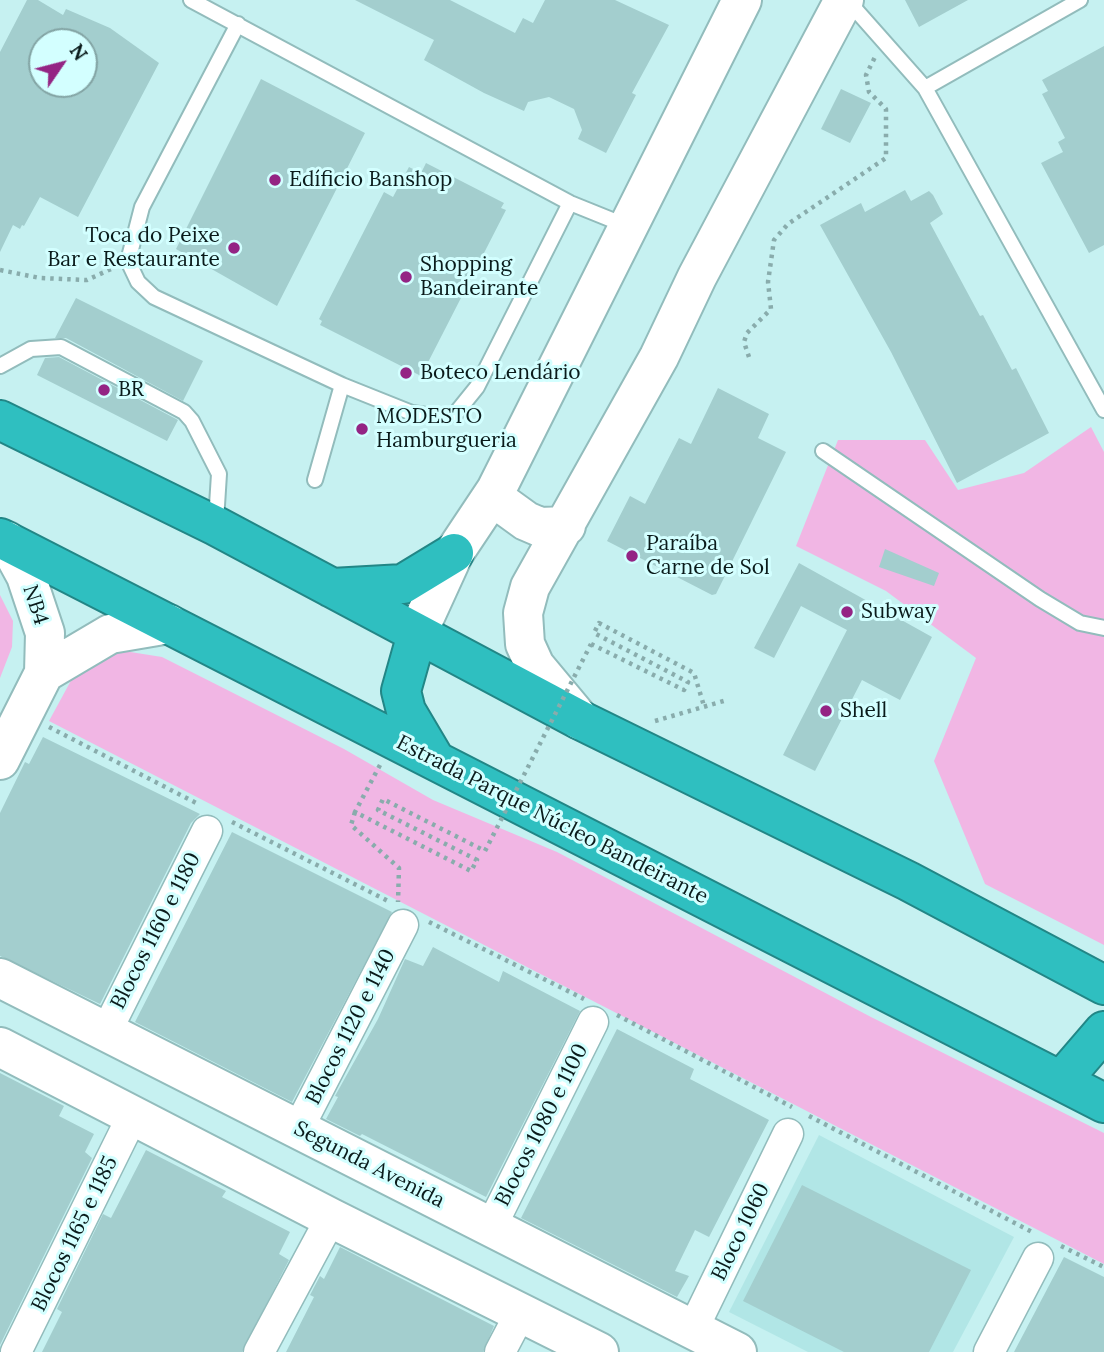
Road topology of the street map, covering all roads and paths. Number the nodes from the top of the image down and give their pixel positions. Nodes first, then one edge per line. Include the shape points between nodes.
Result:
1 (191, 0) edge
2 (742, 0) edge
3 (846, 0) edge
4 (1080, 0) edge
5 (238, 24) junction
6 (883, 41) junction
7 (925, 88) junction
8 (570, 203) junction
9 (629, 226) junction
10 (128, 261) junction
11 (0, 270) edge
12 (749, 357) dead end
13 (0, 366) edge
14 (342, 385) junction
15 (1104, 410) edge
16 (0, 420) edge
17 (823, 451) dead end
18 (315, 480) dead end
19 (496, 490) junction
20 (216, 526) junction
21 (566, 526) junction
22 (3, 539) edge
23 (454, 553) junction
24 (329, 588) junction
25 (169, 624) junction
26 (1104, 628) edge
27 (417, 634) junction
28 (535, 666) junction
29 (44, 673) junction
30 (727, 699) dead end
31 (580, 704) junction
32 (704, 706) junction
33 (645, 719) dead end
34 (21, 720) junction
35 (0, 760) edge
36 (435, 760) junction
37 (381, 765) dead end
38 (355, 812) junction
39 (212, 819) junction
40 (410, 920) joint
41 (0, 978) edge
42 (1104, 985) edge
43 (598, 1012) junction
44 (1104, 1031) edge
45 (106, 1032) junction
46 (0, 1047) edge
47 (1061, 1081) junction
48 (1104, 1103) edge
49 (133, 1115) junction
50 (298, 1129) junction
51 (788, 1134) dead end
52 (331, 1219) junction
53 (491, 1227) junction
54 (1045, 1246) junction
55 (549, 1256) junction
56 (1104, 1267) edge
57 (599, 1282) junction
58 (521, 1312) junction
59 (693, 1329) junction
60 (586, 1345) edge
61 (16, 1352) edge
62 (259, 1352) edge
63 (500, 1352) edge
64 (737, 1352) edge
65 (989, 1352) edge

1 - 5 lane
2 - 9 street
3 - 6 lane
3 - 21 street
4 - 7 lane
5 - 8 lane
5 - 10 lane via 142,207
6 - 7 lane
6 - 12 path via 866,75 869,92 886,109 886,158 788,224 774,240 768,282 771,309 747,334 744,342
7 - 15 lane
8 - 9 lane
8 - 14 lane via 477,387 456,413 441,417 412,413
9 - 19 street
10 - 11 path via 87,280
10 - 14 lane via 138,282 154,297
13 - 20 lane via 31,349 61,347 184,412 219,474
14 - 18 lane
16 - 20 highway
17 - 26 lane via 1040,599 1080,623
19 - 21 street via 497,500 526,522 540,527
19 - 23 street
20 - 24 highway
21 - 28 street via 530,587 523,613 525,644
22 - 25 highway, Estrada Parque Núcleo Bandeirante
22 - 29 street, NB4 via 26,576 45,633
23 - 24 highway via 403,583
23 - 27 street
24 - 27 highway
25 - 29 street via 110,634
25 - 36 highway, Estrada Parque Núcleo Bandeirante
27 - 31 highway
27 - 36 highway via 401,691 406,711
28 - 31 street
28 - 31 path
29 - 34 street, NB4
30 - 32 path
31 - 42 highway
32 - 33 path via 654,722
32 - 38 path, bridge via 694,673 599,623 594,633 688,681 684,690 591,644 485,851 383,799 378,810 477,860 471,871
34 - 35 street, NB4
34 - 39 path via 42,724
36 - 47 highway, Estrada Parque Núcleo Bandeirante
37 - 38 path
38 - 39 path via 351,825 399,868 397,906
39 - 45 street, Blocos 1160 e 1180
40 - 43 path
40 - 50 street, Blocos 1120 e 1140
41 - 45 street, Segunda Avenida
43 - 53 street, Blocos 1080 e 1100
43 - 54 path
44 - 47 highway
45 - 50 street, Segunda Avenida
46 - 49 street
47 - 48 highway, Estrada Parque Núcleo Bandeirante
49 - 52 street
49 - 61 street, Blocos 1165 e 1185
50 - 53 street, Segunda Avenida
51 - 59 street, Bloco 1060
52 - 58 street
52 - 62 street
53 - 55 street, Segunda Avenida
54 - 56 path
54 - 65 street
55 - 57 street, Segunda Avenida
55 - 58 street via 554,1279 550,1292 543,1303
57 - 59 street, Segunda Avenida
57 - 60 street via 586,1290 572,1315
58 - 60 street
58 - 63 street
59 - 64 street, Segunda Avenida

